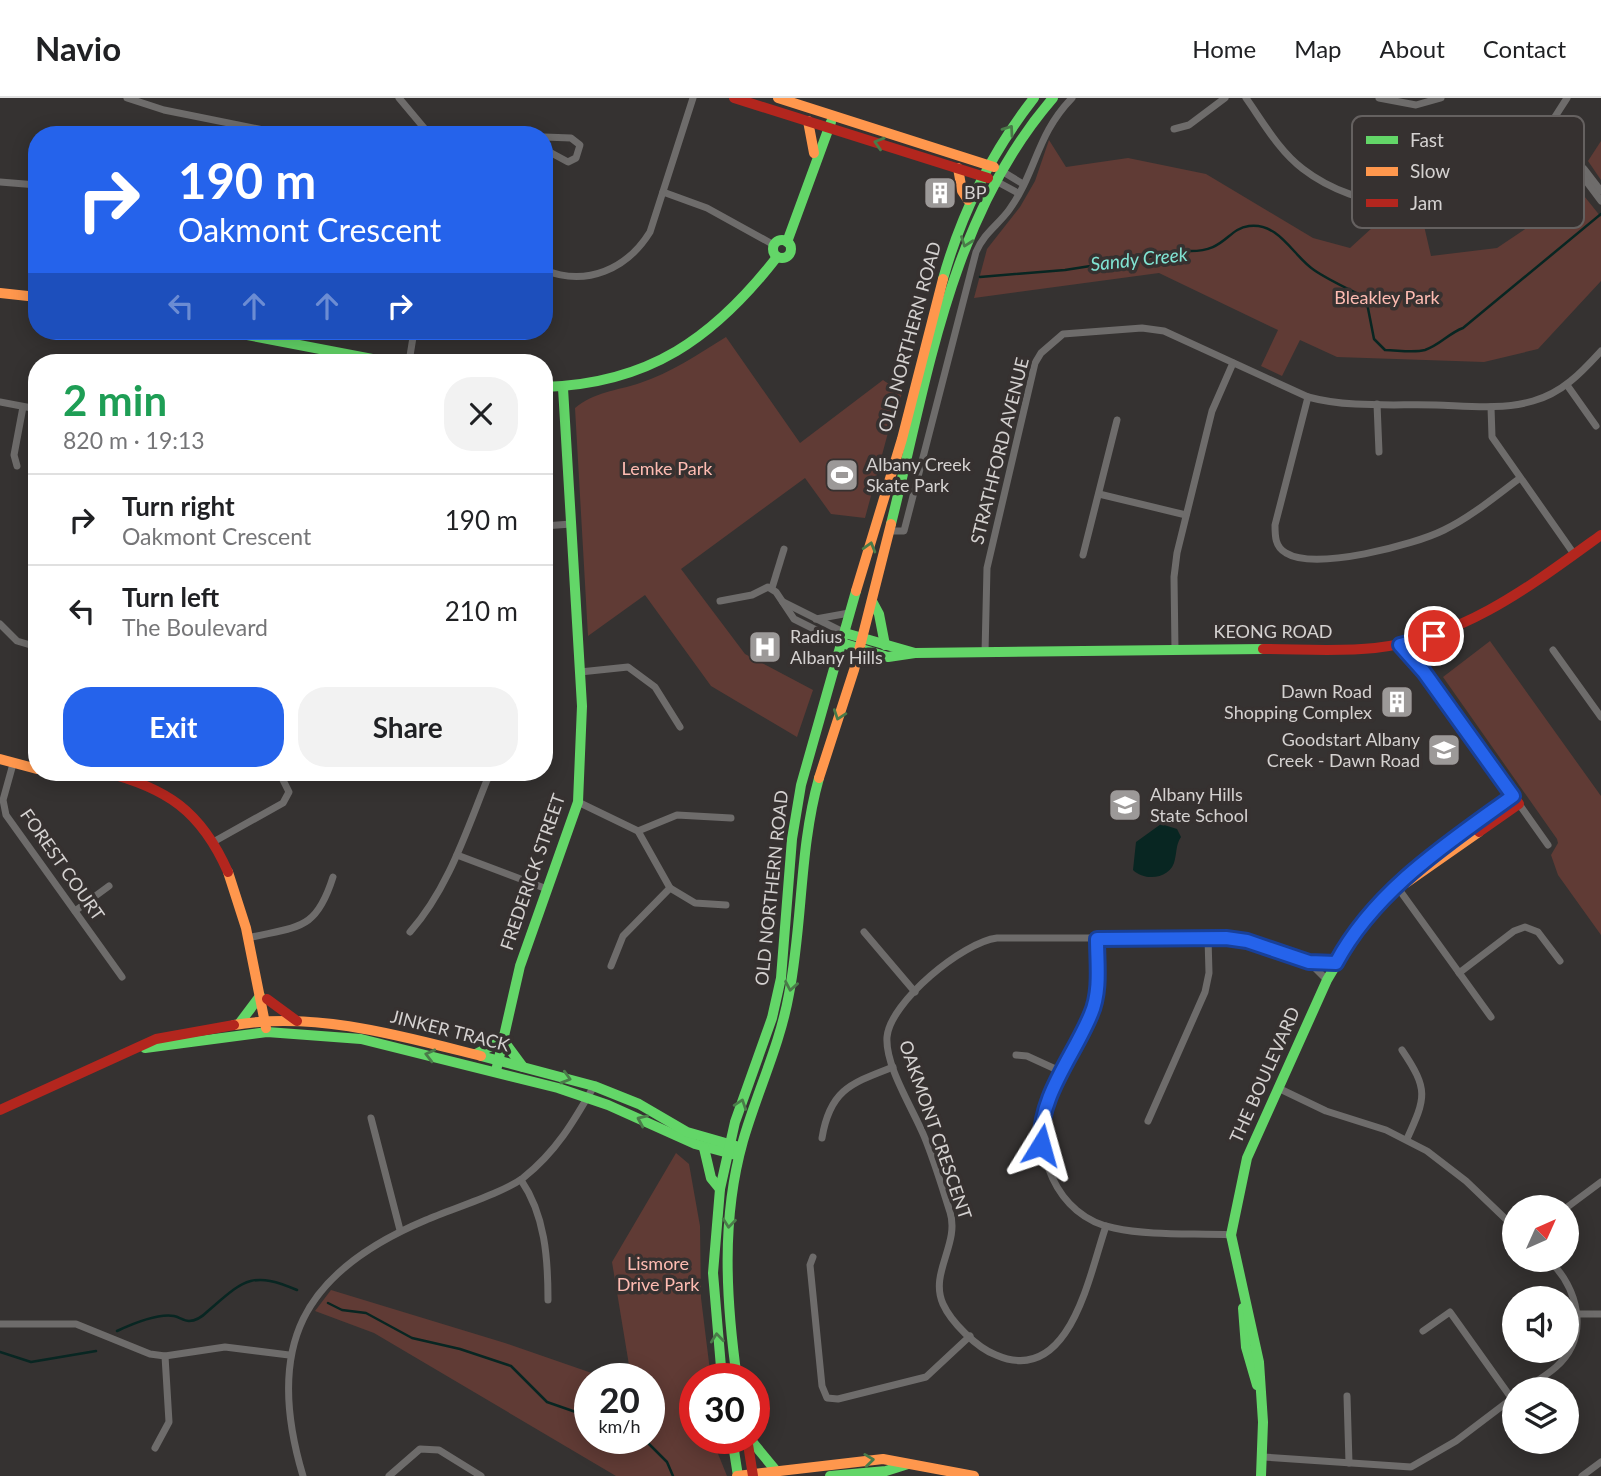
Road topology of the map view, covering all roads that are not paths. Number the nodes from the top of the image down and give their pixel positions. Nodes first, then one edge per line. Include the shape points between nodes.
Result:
1 (127, 98) edge
2 (399, 98) edge
3 (693, 98) edge
4 (733, 98) edge
5 (778, 98) edge
6 (1034, 98) edge
7 (1053, 98) edge
8 (1072, 98) edge
9 (1225, 98) edge
10 (1246, 98) edge
11 (1379, 98) edge
12 (1441, 98) edge
13 (1567, 98) edge
14 (1555, 116) edge
15 (808, 121) junction
16 (828, 121) junction
17 (243, 126) edge
18 (422, 126) edge
19 (1174, 128) dead end
20 (553, 137) edge
21 (553, 154) edge
22 (814, 157) junction
23 (987, 164) junction
24 (958, 168) junction
25 (981, 175) junction
26 (997, 175) junction
27 (1584, 178) edge
28 (0, 182) edge
29 (28, 184) edge
30 (1023, 184) junction
31 (663, 192) junction
32 (1352, 192) edge
33 (1018, 193) junction
34 (1600, 197) edge
35 (968, 200) junction
36 (787, 242) junction
37 (774, 245) junction
38 (777, 257) junction
39 (553, 273) edge
40 (0, 293) edge
41 (28, 296) edge
42 (273, 340) edge
43 (1601, 351) edge
44 (346, 354) edge
45 (1233, 363) junction
46 (1567, 385) junction
47 (553, 387) edge
48 (563, 388) junction
49 (1308, 397) junction
50 (0, 402) edge
51 (1377, 404) junction
52 (23, 407) junction
53 (1491, 407) junction
54 (28, 408) edge
55 (1117, 420) dead end
56 (1596, 426) dead end
57 (1379, 452) dead end
58 (17, 466) dead end
59 (1520, 478) junction
60 (1099, 494) junction
61 (1186, 515) junction
62 (571, 524) junction
63 (553, 525) edge
64 (890, 531) junction
65 (1601, 535) edge
66 (785, 550) dead end
67 (1574, 554) junction
68 (1083, 555) dead end
69 (772, 588) junction
70 (720, 601) dead end
71 (872, 601) junction
72 (783, 602) junction
73 (850, 613) junction
74 (816, 619) junction
75 (0, 624) edge
76 (843, 638) junction
77 (1419, 640) junction
78 (28, 644) edge
79 (861, 644) junction
80 (885, 645) junction
81 (1400, 645) junction
82 (1175, 650) junction
83 (1553, 650) dead end
84 (915, 653) junction
85 (985, 653) junction
86 (1422, 668) junction
87 (580, 672) junction
88 (1601, 718) edge
89 (680, 727) dead end
90 (0, 759) edge
91 (13, 764) junction
92 (28, 767) edge
93 (139, 781) edge
94 (284, 781) edge
95 (487, 781) edge
96 (1516, 800) junction
97 (578, 802) junction
98 (731, 818) dead end
99 (638, 831) junction
100 (215, 841) junction
101 (1548, 845) dead end
102 (457, 855) junction
103 (333, 877) dead end
104 (109, 886) dead end
105 (547, 888) junction
106 (670, 888) junction
107 (1398, 888) junction
108 (726, 905) dead end
109 (75, 911) junction
110 (410, 932) dead end
111 (864, 932) dead end
112 (248, 938) junction
113 (1208, 938) junction
114 (1097, 939) junction
115 (1560, 961) dead end
116 (1309, 962) junction
117 (1336, 963) junction
118 (611, 966) dead end
119 (1459, 973) junction
120 (122, 977) dead end
121 (1327, 980) junction
122 (915, 992) junction
123 (263, 997) junction
124 (1491, 1017) dead end
125 (297, 1021) junction
126 (239, 1024) junction
127 (269, 1027) junction
128 (503, 1040) junction
129 (139, 1048) junction
130 (1402, 1050) dead end
131 (477, 1054) junction
132 (1016, 1055) dead end
133 (498, 1066) junction
134 (893, 1066) junction
135 (523, 1067) junction
136 (1062, 1072) junction
137 (594, 1086) junction
138 (1278, 1088) junction
139 (587, 1097) junction
140 (0, 1110) edge
141 (370, 1118) dead end
142 (1148, 1121) dead end
143 (822, 1138) dead end
144 (1407, 1139) junction
145 (704, 1148) junction
146 (728, 1149) junction
147 (741, 1152) junction
148 (521, 1180) junction
149 (1601, 1182) edge
150 (720, 1189) junction
151 (1579, 1198) edge
152 (1502, 1216) edge
153 (1106, 1226) junction
154 (400, 1230) junction
155 (1231, 1235) junction
156 (813, 1257) dead end
157 (1559, 1272) edge
158 (1569, 1286) edge
159 (548, 1300) dead end
160 (1579, 1314) edge
161 (1601, 1314) edge
162 (0, 1324) edge
163 (1423, 1331) dead end
164 (970, 1336) junction
165 (289, 1355) junction
166 (165, 1356) junction
167 (721, 1363) edge
168 (735, 1363) edge
169 (1560, 1363) edge
170 (1543, 1377) edge
171 (1502, 1383) edge
172 (1347, 1396) dead end
173 (1502, 1406) edge
174 (155, 1448) dead end
175 (734, 1454) edge
176 (750, 1454) edge
177 (762, 1454) edge
178 (1263, 1457) junction
179 (914, 1462) junction
180 (1601, 1462) edge
181 (1349, 1464) junction
182 (777, 1472) junction
183 (303, 1476) edge
184 (389, 1476) edge
185 (481, 1476) edge
186 (737, 1476) edge
187 (752, 1476) edge
188 (830, 1476) edge
189 (974, 1476) edge
190 (1261, 1476) edge
191 (1582, 1476) edge

1 - 17 street
2 - 18 street
3 - 31 street
4 - 15 main road
5 - 16 main road
23 -> 6 main road, OLD NORTHERN ROAD
7 - 26 main road, OLD NORTHERN ROAD
8 - 30 street via 1047,129
9 - 19 street via 1189,125
10 - 32 street via 1303,169
11 - 12 street via 1416,105
13 - 14 street
15 - 16 main road
15 - 22 main road
16 - 22 main road
16 - 23 main road
24 -> 16 main road
20 - 21 street via 571,138 580,145 576,158 568,162
22 - 36 main road
23 - 25 main road, OLD NORTHERN ROAD
23 - 26 main road
24 - 25 main road
24 - 35 main road
25 - 26 main road
25 - 35 main road, OLD NORTHERN ROAD
26 - 30 street
26 - 33 street
26 -> 64 main road, OLD NORTHERN ROAD via 976,215 954,279
27 - 34 street
28 - 29 street
30 - 33 street
31 - 37 street via 707,208
31 - 39 street via 650,232 628,260 600,274
33 - 64 street via 976,252 904,531
73 -> 35 main road, OLD NORTHERN ROAD
36 - 37 main road
36 - 38 main road via 789,255
37 - 38 main road
38 - 48 main road via 731,314 686,348 627,375
40 - 41 main road
42 - 44 main road
43 - 46 street, STRATHFORD AVENUE
45 - 49 street, STRATHFORD AVENUE
45 - 61 street via 1212,411
45 - 85 street, STRATHFORD AVENUE via 1164,331 1127,327 1063,334 1041,353 986,568
46 - 53 street, STRATHFORD AVENUE via 1534,401
46 - 56 street
47 - 48 main road
48 - 62 main road, FREDERICK STREET
49 - 51 street, STRATHFORD AVENUE
49 - 59 street via 1275,525 1274,539 1283,552 1296,558 1378,552 1406,545 1453,525
50 - 52 street
51 - 53 street, STRATHFORD AVENUE
51 - 57 street
52 - 54 street
52 - 58 street via 14,454
53 - 59 street via 1492,437
55 - 60 street
59 - 67 street
60 - 61 street
60 - 68 street
61 - 82 street via 1174,578
62 - 63 street
62 - 87 main road, FREDERICK STREET
64 - 71 main road, OLD NORTHERN ROAD
65 - 67 main road, KEONG ROAD
66 - 69 street
67 - 77 main road, KEONG ROAD via 1468,623
69 - 70 street
69 - 72 street
71 - 79 main road, OLD NORTHERN ROAD
71 - 80 main road
72 - 74 street
72 - 76 street via 794,619
73 - 74 street
73 - 76 main road, OLD NORTHERN ROAD
74 - 76 street
75 - 78 street via 17,641
76 - 79 main road, KEONG ROAD
146 -> 76 main road, OLD NORTHERN ROAD via 777,996 801,785
77 - 81 main road, KEONG ROAD
77 - 86 main road
79 - 80 main road, KEONG ROAD
79 - 84 main road, KEONG ROAD via 899,657
79 -> 147 main road, OLD NORTHERN ROAD via 815,792 803,852 789,996
80 - 84 main road, KEONG ROAD
81 - 82 main road, KEONG ROAD
81 - 86 main road
82 - 85 main road, KEONG ROAD
83 - 88 street
84 - 85 main road, KEONG ROAD
86 - 96 main road
87 - 89 street via 628,667 655,687
87 - 97 main road, FREDERICK STREET via 583,741
90 - 91 main road
91 - 92 main road
91 - 109 street, FOREST COURT via 2,800 6,815
93 - 100 main road via 171,797
94 - 100 street via 289,792 283,803
95 - 102 street
96 - 101 street
96 - 107 main road, THE BOULEVARD via 1419,865
97 - 99 street
97 - 105 main road, FREDERICK STREET
98 - 99 street via 677,815
99 - 106 street
100 - 112 main road via 231,873
102 - 105 street
102 - 110 street via 427,912
103 - 112 street via 324,904 307,923
104 - 109 street
105 - 128 main road, FREDERICK STREET via 520,966
106 - 108 street via 695,903
106 - 118 street via 623,936
107 - 117 main road, THE BOULEVARD via 1359,926
107 - 119 street
109 - 120 street, FOREST COURT
111 - 122 street
112 - 123 main road
113 - 114 street, OAKMONT CRESCENT
113 - 116 street, OAKMONT CRESCENT via 1247,941
113 - 142 street via 1205,992
114 - 122 street, OAKMONT CRESCENT via 985,940 962,951
114 - 136 street via 1092,1013
115 - 119 street via 1538,932 1525,927
116 - 117 street, OAKMONT CRESCENT
116 - 121 street, OAKMONT CRESCENT
117 - 121 main road, THE BOULEVARD
119 - 124 street
121 - 138 main road, THE BOULEVARD
122 - 134 street, OAKMONT CRESCENT via 891,1021 888,1050
123 - 125 main road
123 - 126 main road
123 - 127 main road
125 - 127 main road, JINKER TRACK
125 - 131 main road, JINKER TRACK via 361,1027
126 - 127 main road, JINKER TRACK
126 - 129 main road, JINKER TRACK via 156,1039
127 - 129 main road, JINKER TRACK
133 -> 127 main road, JINKER TRACK via 361,1039
128 - 131 main road
128 - 133 main road, FREDERICK STREET
128 - 135 main road
129 - 140 main road, JINKER TRACK
130 - 144 street via 1424,1087 1421,1109
131 - 133 main road, JINKER TRACK
132 - 136 street
133 - 135 main road, JINKER TRACK
133 - 139 main road, JINKER TRACK
134 - 143 street via 842,1090 824,1123
134 - 164 street, OAKMONT CRESCENT via 925,1139 951,1216 954,1231 939,1288 943,1304
135 -> 137 main road, JINKER TRACK
136 - 153 street via 1049,1098 1041,1134 1047,1168 1067,1200
137 - 139 street
137 - 146 main road, JINKER TRACK
138 - 144 street via 1326,1111
138 - 155 main road, THE BOULEVARD via 1247,1158
145 -> 139 main road, JINKER TRACK
139 - 148 street via 561,1142
141 - 154 street
144 - 152 street via 1446,1164
145 - 146 main road, JINKER TRACK
145 - 150 main road via 711,1178
146 - 147 main road, JINKER TRACK
146 - 150 main road, OLD NORTHERN ROAD
147 -> 168 main road, OLD NORTHERN ROAD via 727,1270
148 - 154 street
148 - 159 street via 543,1229
149 - 151 street
167 -> 150 main road, OLD NORTHERN ROAD via 713,1273
153 - 155 street
153 - 164 street, OAKMONT CRESCENT via 1071,1325 1050,1352 1023,1362 1007,1360
154 - 165 street via 354,1256 327,1282 307,1311
155 - 178 main road, THE BOULEVARD via 1244,1302 1242,1328 1260,1391
156 - 164 street via 810,1265 822,1386 827,1398 914,1382 937,1368
157 - 158 street
160 - 161 street
162 - 166 street via 76,1324
163 - 171 street via 1450,1312
165 - 166 street via 225,1347
165 - 183 street via 287,1401
166 - 174 street via 169,1422
169 - 170 street
172 - 181 street
173 - 181 street via 1412,1467
175 - 186 main road
176 - 187 main road
177 - 182 main road
178 - 181 street
178 - 190 main road, THE BOULEVARD
182 -> 179 main road via 883,1459
179 - 188 main road via 886,1471
179 - 189 main road
180 - 191 street
182 - 187 main road
184 - 185 street via 420,1449 439,1450
186 - 187 main road

